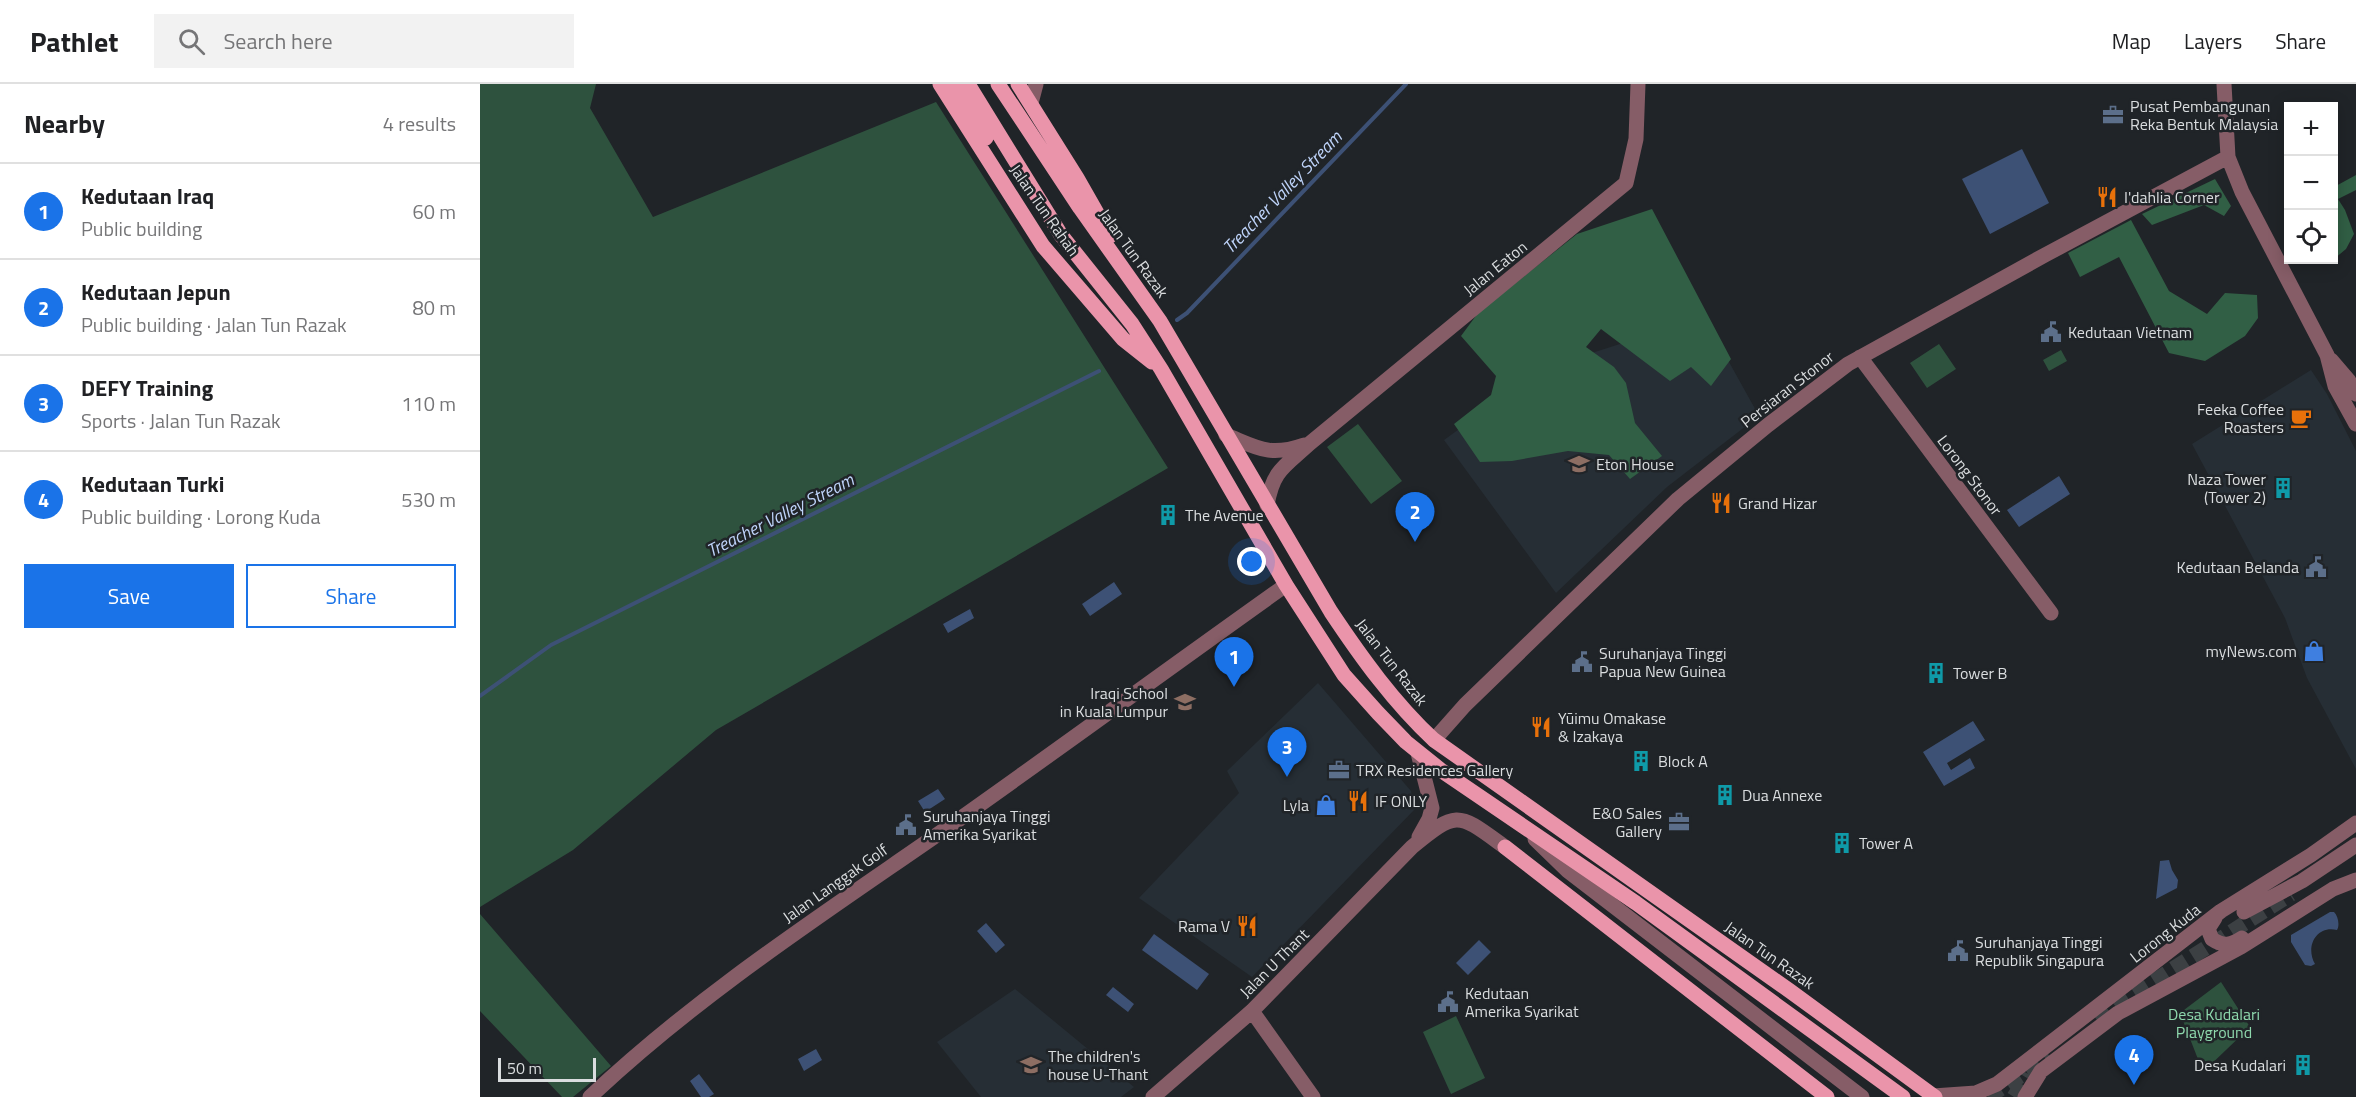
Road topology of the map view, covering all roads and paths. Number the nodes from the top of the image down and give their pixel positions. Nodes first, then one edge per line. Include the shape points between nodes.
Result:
1 (940, 84) edge
2 (954, 84) edge
3 (968, 84) edge
4 (998, 84) edge
5 (1018, 84) edge
6 (1036, 84) edge
7 (1638, 84) edge
8 (2224, 84) edge
9 (1030, 103) junction
10 (2228, 157) junction
11 (1061, 235) junction
12 (1145, 298) junction
13 (2327, 355) junction
14 (1860, 357) junction
15 (1161, 369) junction
16 (2356, 394) edge
17 (2356, 424) edge
18 (1226, 435) junction
19 (1310, 444) junction
20 (1267, 505) junction
21 (1286, 585) junction
22 (2051, 613) dead end
23 (1434, 740) junction
24 (1418, 753) junction
25 (1516, 820) junction
26 (2356, 823) edge
27 (2356, 845) edge
28 (1412, 847) junction
29 (1505, 847) joint
30 (2356, 853) edge
31 (2356, 880) edge
32 (2306, 885) tunnel mouth
33 (2221, 912) junction
34 (2244, 912) dead end
35 (2264, 933) junction
36 (1252, 1011) junction
37 (1900, 1095) edge
38 (1934, 1096) edge
39 (591, 1097) edge
40 (1153, 1097) edge
41 (1313, 1097) edge
42 (1827, 1097) edge
43 (1862, 1097) edge
44 (2025, 1097) edge

1 - 15 main road, Jalan Tun Rahah via 1043,246 1123,339
2 - 11 main road via 1026,204
3 - 11 main road
4 - 12 main road, Jalan Tun Razak
5 - 9 main road
6 - 9 street
7 - 19 street, Jalan Eaton via 1636,139 1626,183
8 - 10 street
9 - 12 main road
10 - 13 street via 2242,192
10 - 14 street, Persiaran Stonor
11 - 15 main road via 1132,324
12 - 18 main road, Jalan Tun Razak
13 - 16 street
13 - 17 street via 2336,386
14 - 22 street, Lorong Stonor
14 - 23 street, Persiaran Stonor via 1678,499 1465,705
15 - 21 main road
18 - 19 street, Jalan Eaton via 1279,452
18 - 20 main road, Jalan Tun Razak
19 - 20 street, Jalan Eaton via 1275,476
20 - 23 main road, Jalan Tun Razak via 1358,651
21 - 24 main road via 1344,675
21 - 39 street, Jalan Langgak Golf via 754,961 646,1046
23 - 38 main road, Jalan Tun Razak
24 - 25 main road
24 - 28 street, Jalan U Thant via 1432,808
25 - 37 main road
25 - 43 street via 1568,871
26 - 33 street, Lorong Kuda
27 - 34 street via 2302,881
28 - 29 street, Jalan U Thant via 1438,826 1456,819 1470,822
28 - 36 street, Jalan U Thant
29 - 42 main road
30 - 32 street
31 - 35 street
33 - 35 street via 2208,929 2219,944 2234,944 2249,934
33 - 38 street, Lorong Kuda via 1997,1084 1976,1093
35 - 44 street via 2118,1013 2041,1071
36 - 40 street, Jalan U Thant
36 - 41 street

